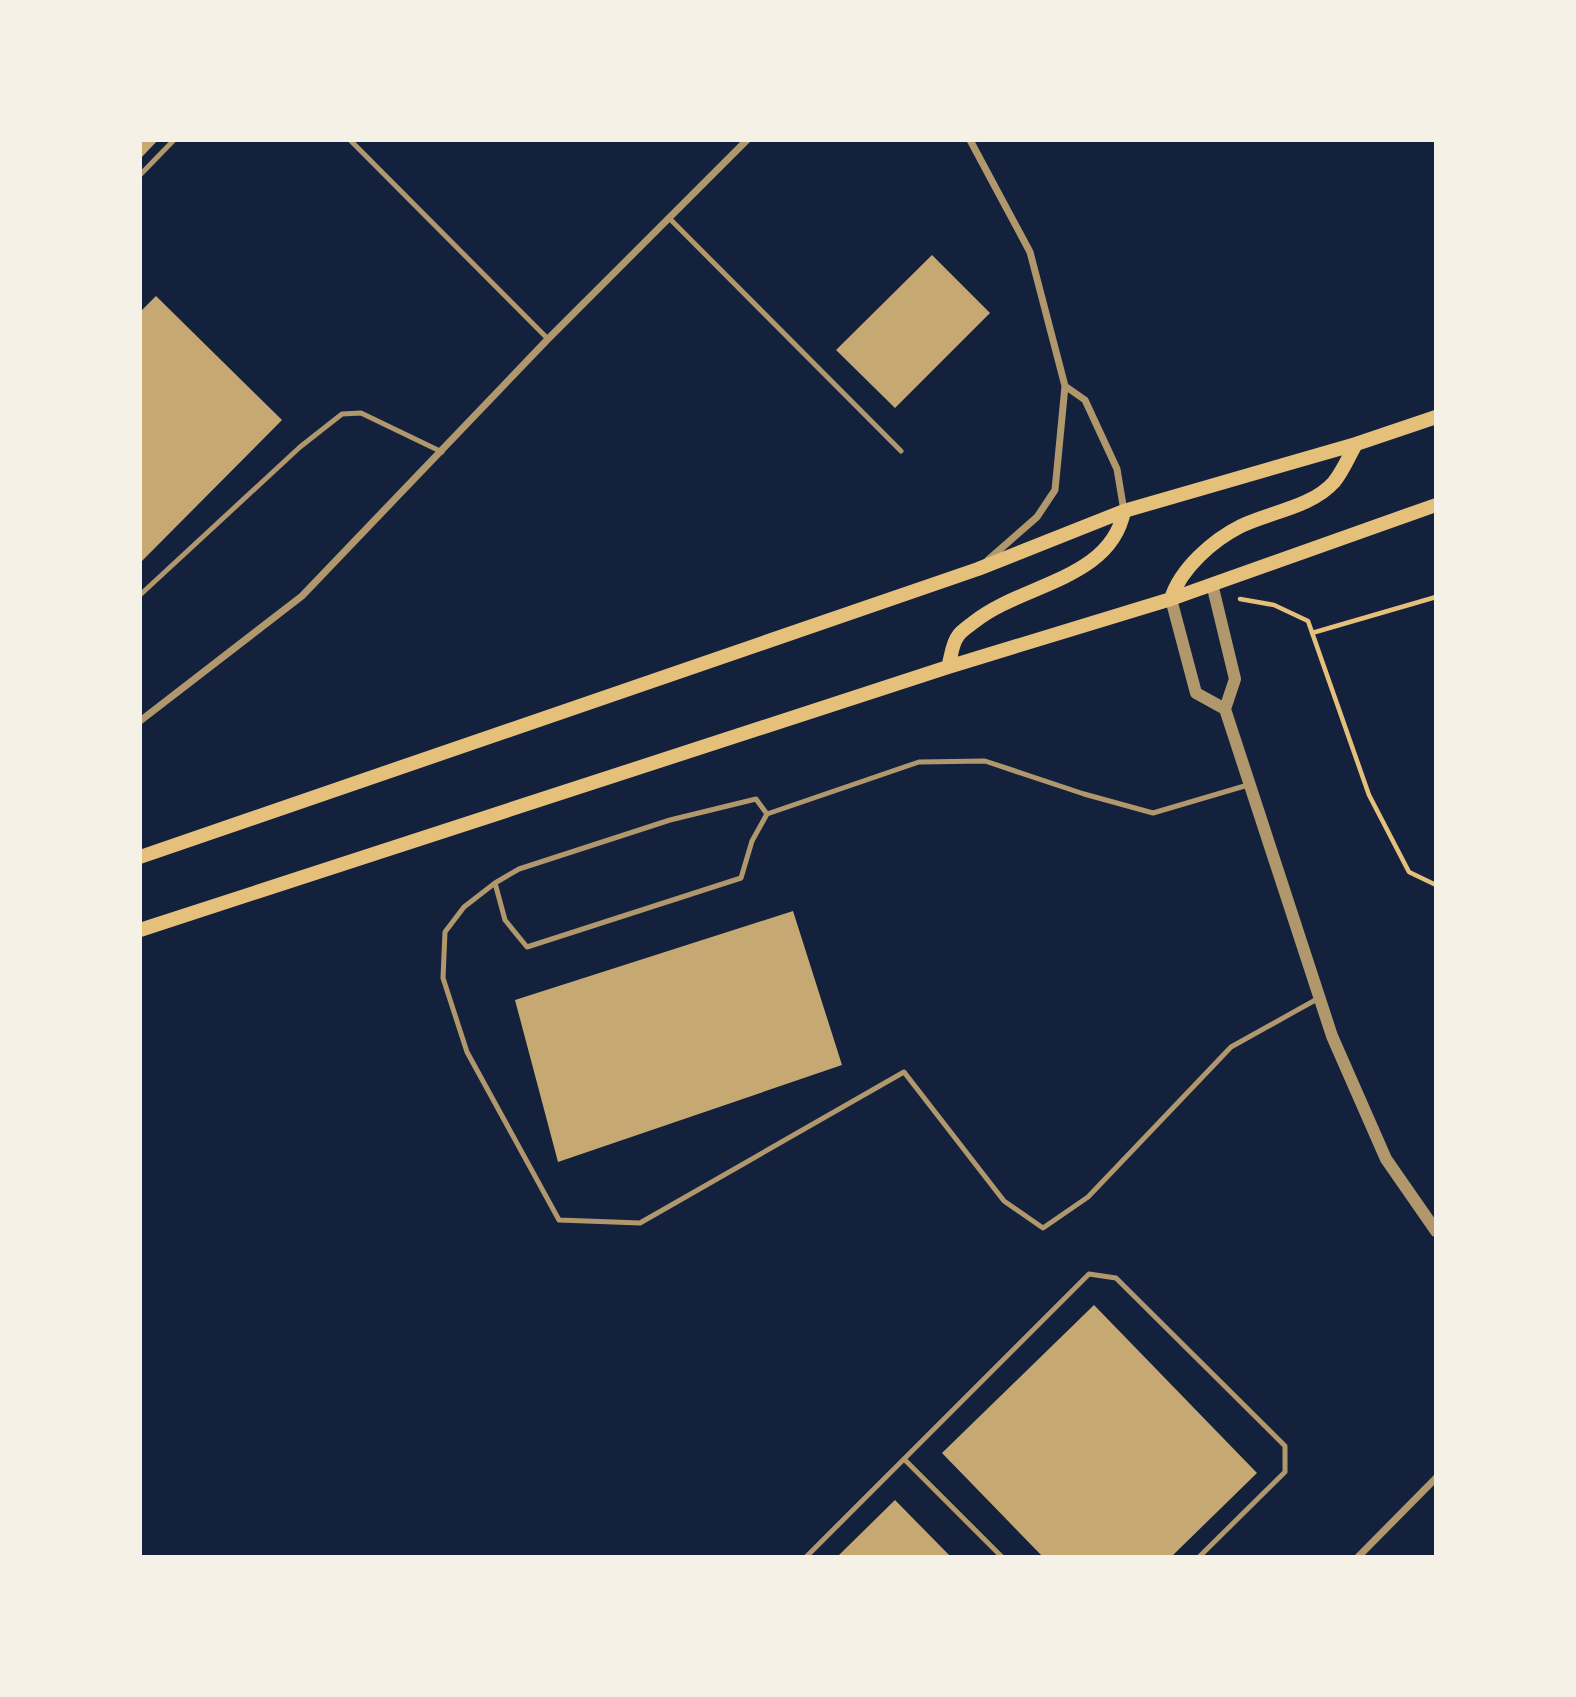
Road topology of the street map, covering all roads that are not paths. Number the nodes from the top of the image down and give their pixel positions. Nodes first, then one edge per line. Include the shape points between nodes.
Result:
1 (174, 140) edge
2 (350, 140) edge
3 (747, 140) edge
4 (970, 140) edge
5 (140, 175) edge
6 (669, 218) junction
7 (548, 339) junction
8 (1065, 386) junction
9 (1436, 417) edge
10 (1356, 444) junction
11 (901, 451) dead end
12 (442, 453) junction
13 (1436, 505) edge
14 (1124, 511) junction
15 (978, 569) junction
16 (1212, 584) junction
17 (140, 595) edge
18 (1171, 599) junction
19 (948, 667) junction
20 (1225, 709) junction
21 (140, 721) edge
22 (1248, 785) junction
23 (767, 814) junction
24 (140, 856) edge
25 (495, 883) junction
26 (140, 930) edge
27 (1319, 998) junction
28 (1436, 1231) edge
29 (904, 1459) junction
30 (1436, 1478) edge
31 (806, 1557) edge
32 (1002, 1557) edge
33 (1199, 1557) edge
34 (1358, 1557) edge

1 - 5 lane
2 - 7 lane
3 - 6 street
4 - 8 street via 1030,252
6 - 7 street
6 - 11 lane
7 - 12 street
8 - 14 street via 1085,400 1116,469
8 - 15 street via 1055,490 1037,517
9 - 10 main road
10 - 14 main road
10 - 18 main road via 1333,483 1300,504 1239,527 1177,580
12 - 17 lane via 361,413 342,414
12 - 21 street via 302,596
13 - 16 main road
14 - 15 main road
14 - 19 main road via 1120,531 1105,550 1077,571 993,607 957,636
15 - 24 main road
16 - 18 main road
16 - 20 street via 1236,679
18 - 19 main road
18 - 20 street via 1196,693
19 - 26 main road
20 - 22 street
22 - 23 lane via 1153,813 985,761 919,762
22 - 27 street
23 - 25 lane via 756,799 670,820 519,869
23 - 25 lane via 752,841 741,878 527,947 505,920
25 - 27 lane via 464,907 445,932 443,978 467,1052 559,1220 640,1223 904,1072 1004,1201 1043,1228 1088,1197 1231,1046
27 - 28 street via 1387,1158
29 - 31 lane
29 - 32 lane
29 - 33 lane via 1089,1274 1116,1278 1285,1446 1285,1472
30 - 34 street

